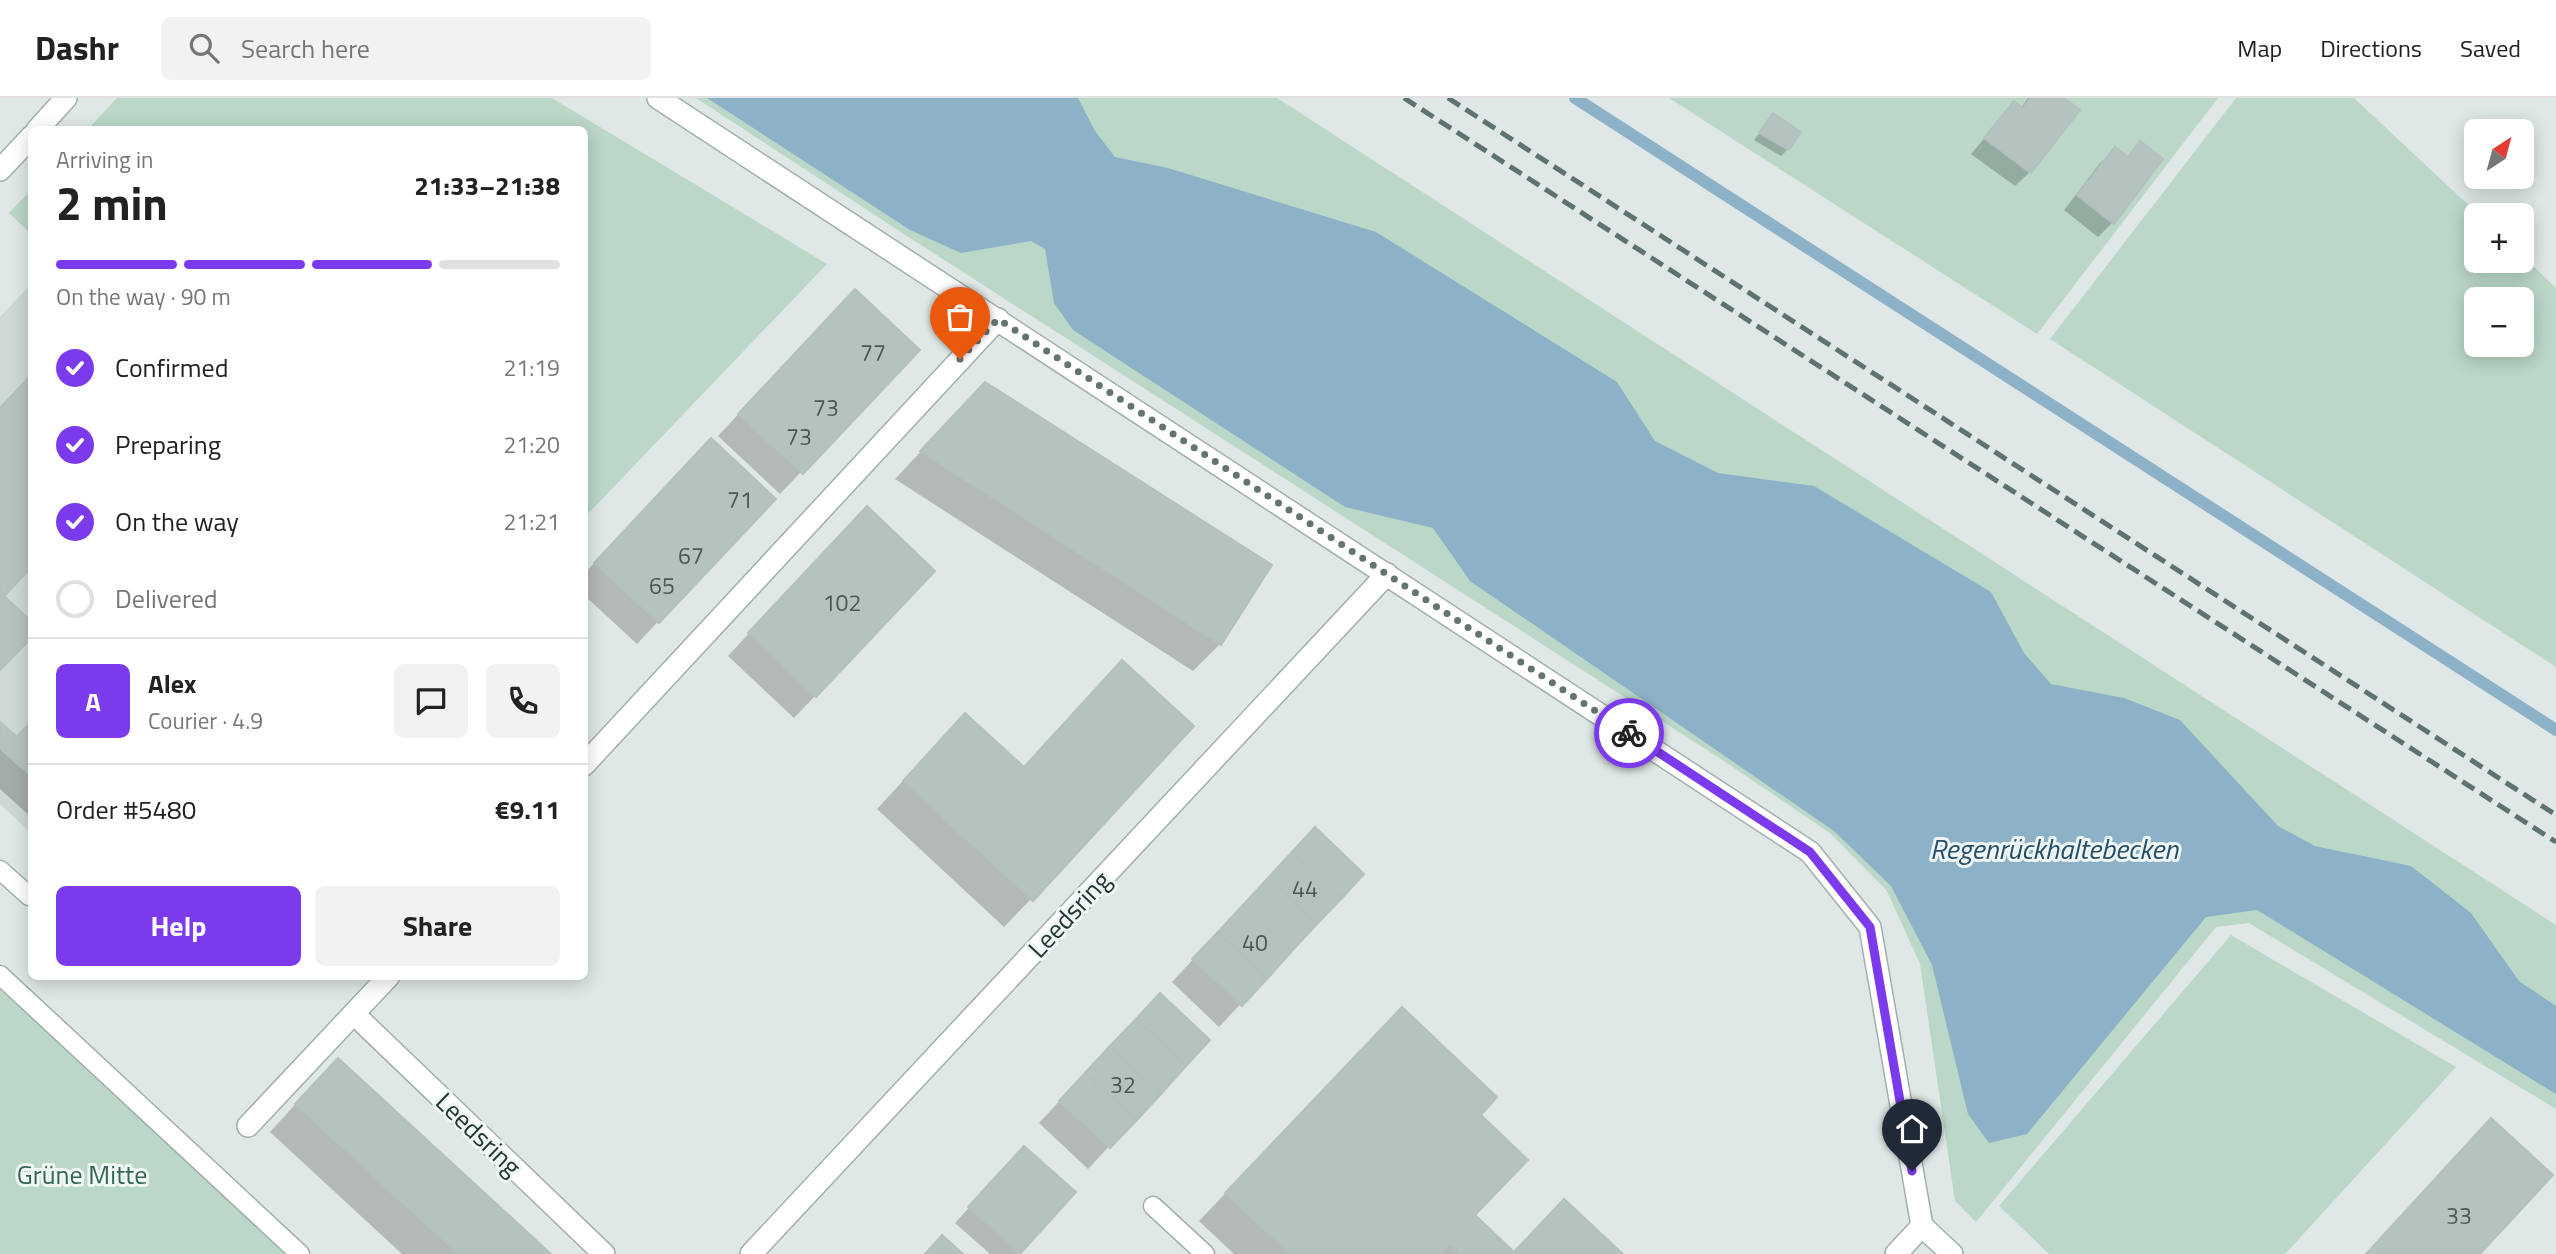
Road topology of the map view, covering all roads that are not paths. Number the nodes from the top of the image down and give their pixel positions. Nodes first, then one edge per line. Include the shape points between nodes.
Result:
1 (66, 98) edge
2 (658, 98) edge
3 (41, 126) edge
4 (28, 140) edge
5 (0, 170) edge
6 (998, 319) junction
7 (1387, 574) junction
8 (588, 761) edge
9 (0, 870) edge
10 (28, 896) edge
11 (0, 975) edge
12 (385, 980) edge
13 (354, 1014) junction
14 (248, 1126) dead end
15 (1153, 1206) dead end
16 (1922, 1226) junction
17 (300, 1254) edge
18 (604, 1254) edge
19 (751, 1254) edge
20 (1205, 1254) edge
21 (1896, 1254) edge
22 (1952, 1254) edge

1 - 3 street
2 - 6 street
4 - 5 street
6 - 7 street
6 - 8 street
7 - 16 street via 1810,852 1870,927
7 - 19 street, Leedsring
9 - 10 lane
11 - 17 lane
12 - 13 street
13 - 14 street
13 - 18 street, Leedsring
15 - 20 lane
16 - 21 street
16 - 22 street

